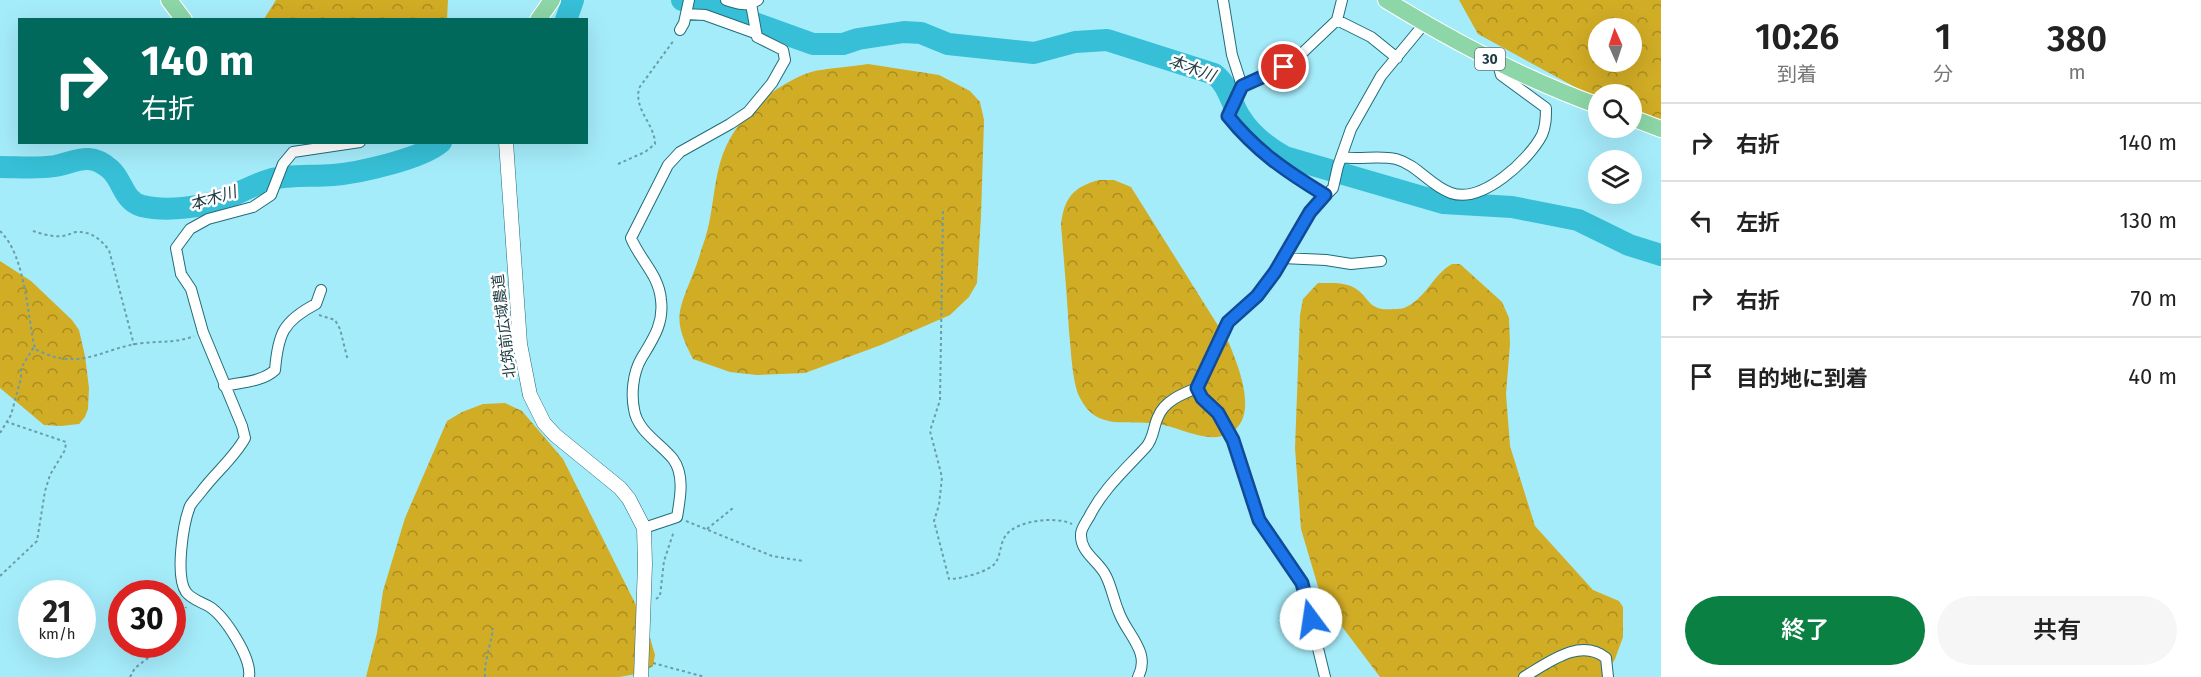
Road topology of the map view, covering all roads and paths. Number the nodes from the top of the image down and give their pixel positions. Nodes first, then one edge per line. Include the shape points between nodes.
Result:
1 (169, 0) edge
2 (552, 0) edge
3 (688, 0) edge
4 (726, 0) edge
5 (1223, 0) edge
6 (1342, 0) edge
7 (1386, 0) edge
8 (755, 2) edge
9 (686, 14) junction
10 (182, 18) edge
11 (539, 18) edge
12 (1337, 20) junction
13 (1424, 24) junction
14 (680, 30) joint
15 (755, 33) junction
16 (1396, 58) junction
17 (1498, 64) junction
18 (1242, 86) junction
19 (1588, 102) edge
20 (1642, 122) edge
21 (1661, 129) edge
22 (347, 144) edge
23 (506, 144) edge
24 (1341, 157) junction
25 (618, 164) dead end
26 (1325, 195) junction
27 (943, 211) dead end
28 (0, 231) edge
29 (33, 231) dead end
30 (1282, 258) junction
31 (1381, 261) dead end
32 (321, 290) dead end
33 (298, 315) junction
34 (203, 332) junction
35 (35, 345) junction
36 (134, 345) junction
37 (348, 361) dead end
38 (224, 386) junction
39 (1197, 388) junction
40 (7, 422) junction
41 (0, 433) edge
42 (733, 508) dead end
43 (677, 517) junction
44 (644, 528) junction
45 (707, 529) junction
46 (1081, 532) junction
47 (803, 561) dead end
48 (0, 576) edge
49 (191, 597) junction
50 (643, 606) junction
51 (186, 607) edge
52 (493, 628) dead end
53 (148, 658) edge
54 (642, 660) junction
55 (130, 677) edge
56 (249, 677) edge
57 (484, 677) edge
58 (641, 677) edge
59 (705, 677) edge
60 (1138, 677) edge
61 (1325, 677) edge
62 (1524, 677) edge
63 (1608, 677) edge

1 - 10 main road
2 - 11 main road
3 - 9 street
4 - 8 street via 742,5
5 - 18 street via 1232,55
6 - 12 street
7 - 13 main road, 30
8 - 15 street
9 - 14 street
9 - 15 street via 705,15
12 - 16 street via 1371,37
12 - 18 street via 1297,58
13 - 16 street
13 - 17 main road, 30
14 - 25 path via 639,88 637,98 655,144
15 - 43 street via 783,50 785,60 772,83 748,112 680,152 668,165 631,238 658,284 662,318 640,360 634,381 634,411 649,436 675,460 681,482
16 - 24 street via 1381,76 1351,129
17 - 19 main road, 30
17 - 24 street via 1501,75 1546,108 1545,124 1536,145 1523,160 1485,190 1470,195 1449,193 1393,158
18 - 26 street via 1228,116 1279,167
20 - 21 main road
22 - 34 street via 293,152 283,164 271,195 253,207 208,219 190,229 176,248 181,274 191,289
23 - 44 street, 北筑前広域農道 via 520,344 530,395 555,435 620,488
24 - 26 street via 1333,188
26 - 30 street
27 - 46 path via 940,400 930,431 942,477 934,521 949,579 990,567 1008,533 1030,523 1053,518 1070,523
28 - 35 path via 19,267
29 - 36 path via 54,236 88,233 109,249
30 - 31 street via 1351,264
30 - 39 street via 1257,296 1228,322
32 - 33 street via 316,304
33 - 37 path via 322,315 335,320
33 - 38 street via 283,329 275,369 268,376
34 - 36 path via 180,342
34 - 38 street
35 - 36 path via 35,349 50,356 75,360
35 - 40 path via 21,368 19,390
38 - 49 street via 244,438 238,451 190,506 180,571
39 - 46 street via 1168,403 1158,415 1149,443 1109,485
39 - 61 street via 1218,413 1233,440 1259,520 1302,583
40 - 41 path
40 - 48 path via 66,442 45,491 37,541
42 - 45 path
43 - 44 street
43 - 45 path
43 - 50 path via 664,561 660,596
44 - 50 street, 北筑前広域農道
45 - 47 path via 772,556
46 - 60 street via 1083,547 1106,575 1120,617 1136,640 1141,653
49 - 51 path
49 - 56 street via 211,607 242,646
50 - 54 street, 北筑前広域農道
52 - 57 path
53 - 55 path
54 - 58 street, 北筑前広域農道
54 - 59 path
62 - 63 street via 1572,651 1582,650 1598,652 1606,658

